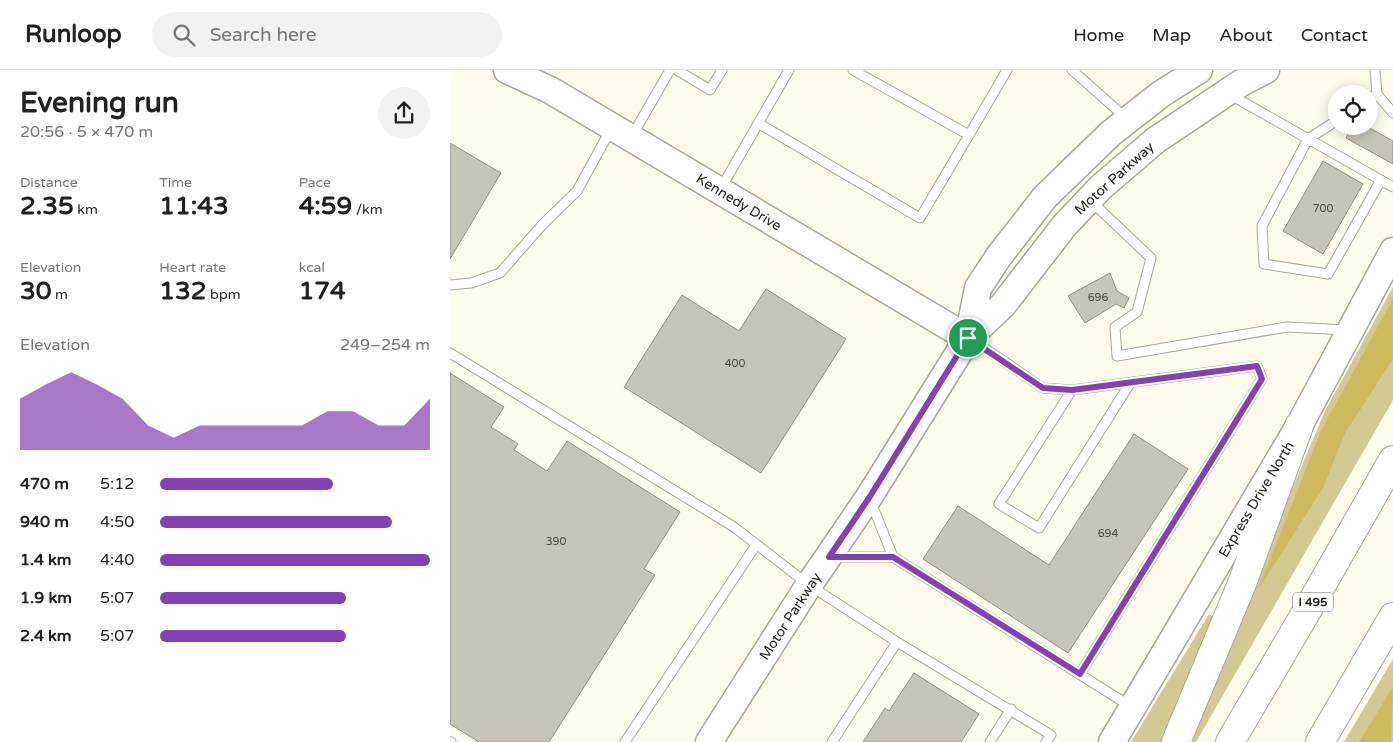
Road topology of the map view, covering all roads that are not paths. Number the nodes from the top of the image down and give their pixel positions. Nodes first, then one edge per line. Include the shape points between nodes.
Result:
1 (507, 70) edge
2 (670, 70) edge
3 (677, 70) edge
4 (722, 70) edge
5 (789, 70) edge
6 (853, 70) edge
7 (1007, 70) edge
8 (1072, 70) edge
9 (1199, 70) edge
10 (1266, 70) edge
11 (1375, 70) edge
12 (1376, 85) edge
13 (1226, 93) junction
14 (1378, 95) edge
15 (1393, 113) edge
16 (1128, 120) junction
17 (758, 123) junction
18 (1328, 126) edge
19 (621, 133) junction
20 (969, 135) junction
21 (1308, 139) junction
22 (1381, 180) junction
23 (1393, 187) edge
24 (719, 190) junction
25 (1089, 199) junction
26 (1393, 252) edge
27 (450, 285) edge
28 (1350, 330) junction
29 (968, 338) junction
30 (450, 353) edge
31 (1129, 385) junction
32 (1072, 390) junction
33 (1299, 426) junction
34 (1393, 460) edge
35 (869, 498) junction
36 (756, 545) junction
37 (829, 557) junction
38 (893, 557) junction
39 (809, 585) junction
40 (1393, 617) edge
41 (897, 642) junction
42 (1080, 674) junction
43 (1133, 708) junction
44 (1011, 709) junction
45 (625, 742) edge
46 (709, 742) edge
47 (832, 742) edge
48 (990, 742) edge
49 (1046, 742) edge
50 (1112, 742) edge
51 (1176, 742) edge
52 (1230, 742) edge
53 (1320, 742) edge

1 - 19 main road, Kennedy Drive via 550,90
2 - 19 lane
3 - 4 lane via 710,90
5 - 17 lane
6 - 20 lane
7 - 20 lane
8 - 16 lane
9 - 16 main road, Motor Parkway
10 - 13 main road, Motor Parkway
11 - 12 lane
13 - 21 lane
13 - 25 main road, Motor Parkway via 1156,140
14 - 15 lane
16 - 29 main road, Motor Parkway via 1097,145 1045,197 999,256 978,288
17 - 20 lane via 920,218
17 - 24 lane
18 - 21 lane
19 - 24 main road, Kennedy Drive
19 - 27 lane via 577,191 500,273 471,283
21 - 22 lane
21 - 22 lane via 1262,226 1264,264 1328,274
22 - 23 lane
24 - 29 main road, Kennedy Drive
25 - 28 lane via 1151,258 1137,312 1115,327 1117,356 1287,327
25 - 29 main road, Motor Parkway via 1003,305
26 - 28 main road, Express Drive North
28 - 33 main road, Express Drive North
29 - 32 lane via 1043,388
29 - 35 main road, Motor Parkway
30 - 36 lane via 734,527
31 - 32 lane
31 - 32 lane via 1039,528 999,504
31 - 42 lane via 1257,366 1262,379
33 - 43 main road, Express Drive North
33 - 51 highway via 1243,581
34 - 52 highway, I 495
35 - 37 main road, Motor Parkway
35 - 38 lane
36 - 39 lane
36 - 45 lane
37 - 38 lane
37 - 39 main road, Motor Parkway
38 - 42 lane
39 - 41 lane
39 - 46 main road, Motor Parkway
40 - 53 highway
41 - 44 lane
41 - 47 lane
42 - 43 lane
43 - 50 main road, Express Drive North
44 - 48 lane
44 - 49 lane via 1051,735

